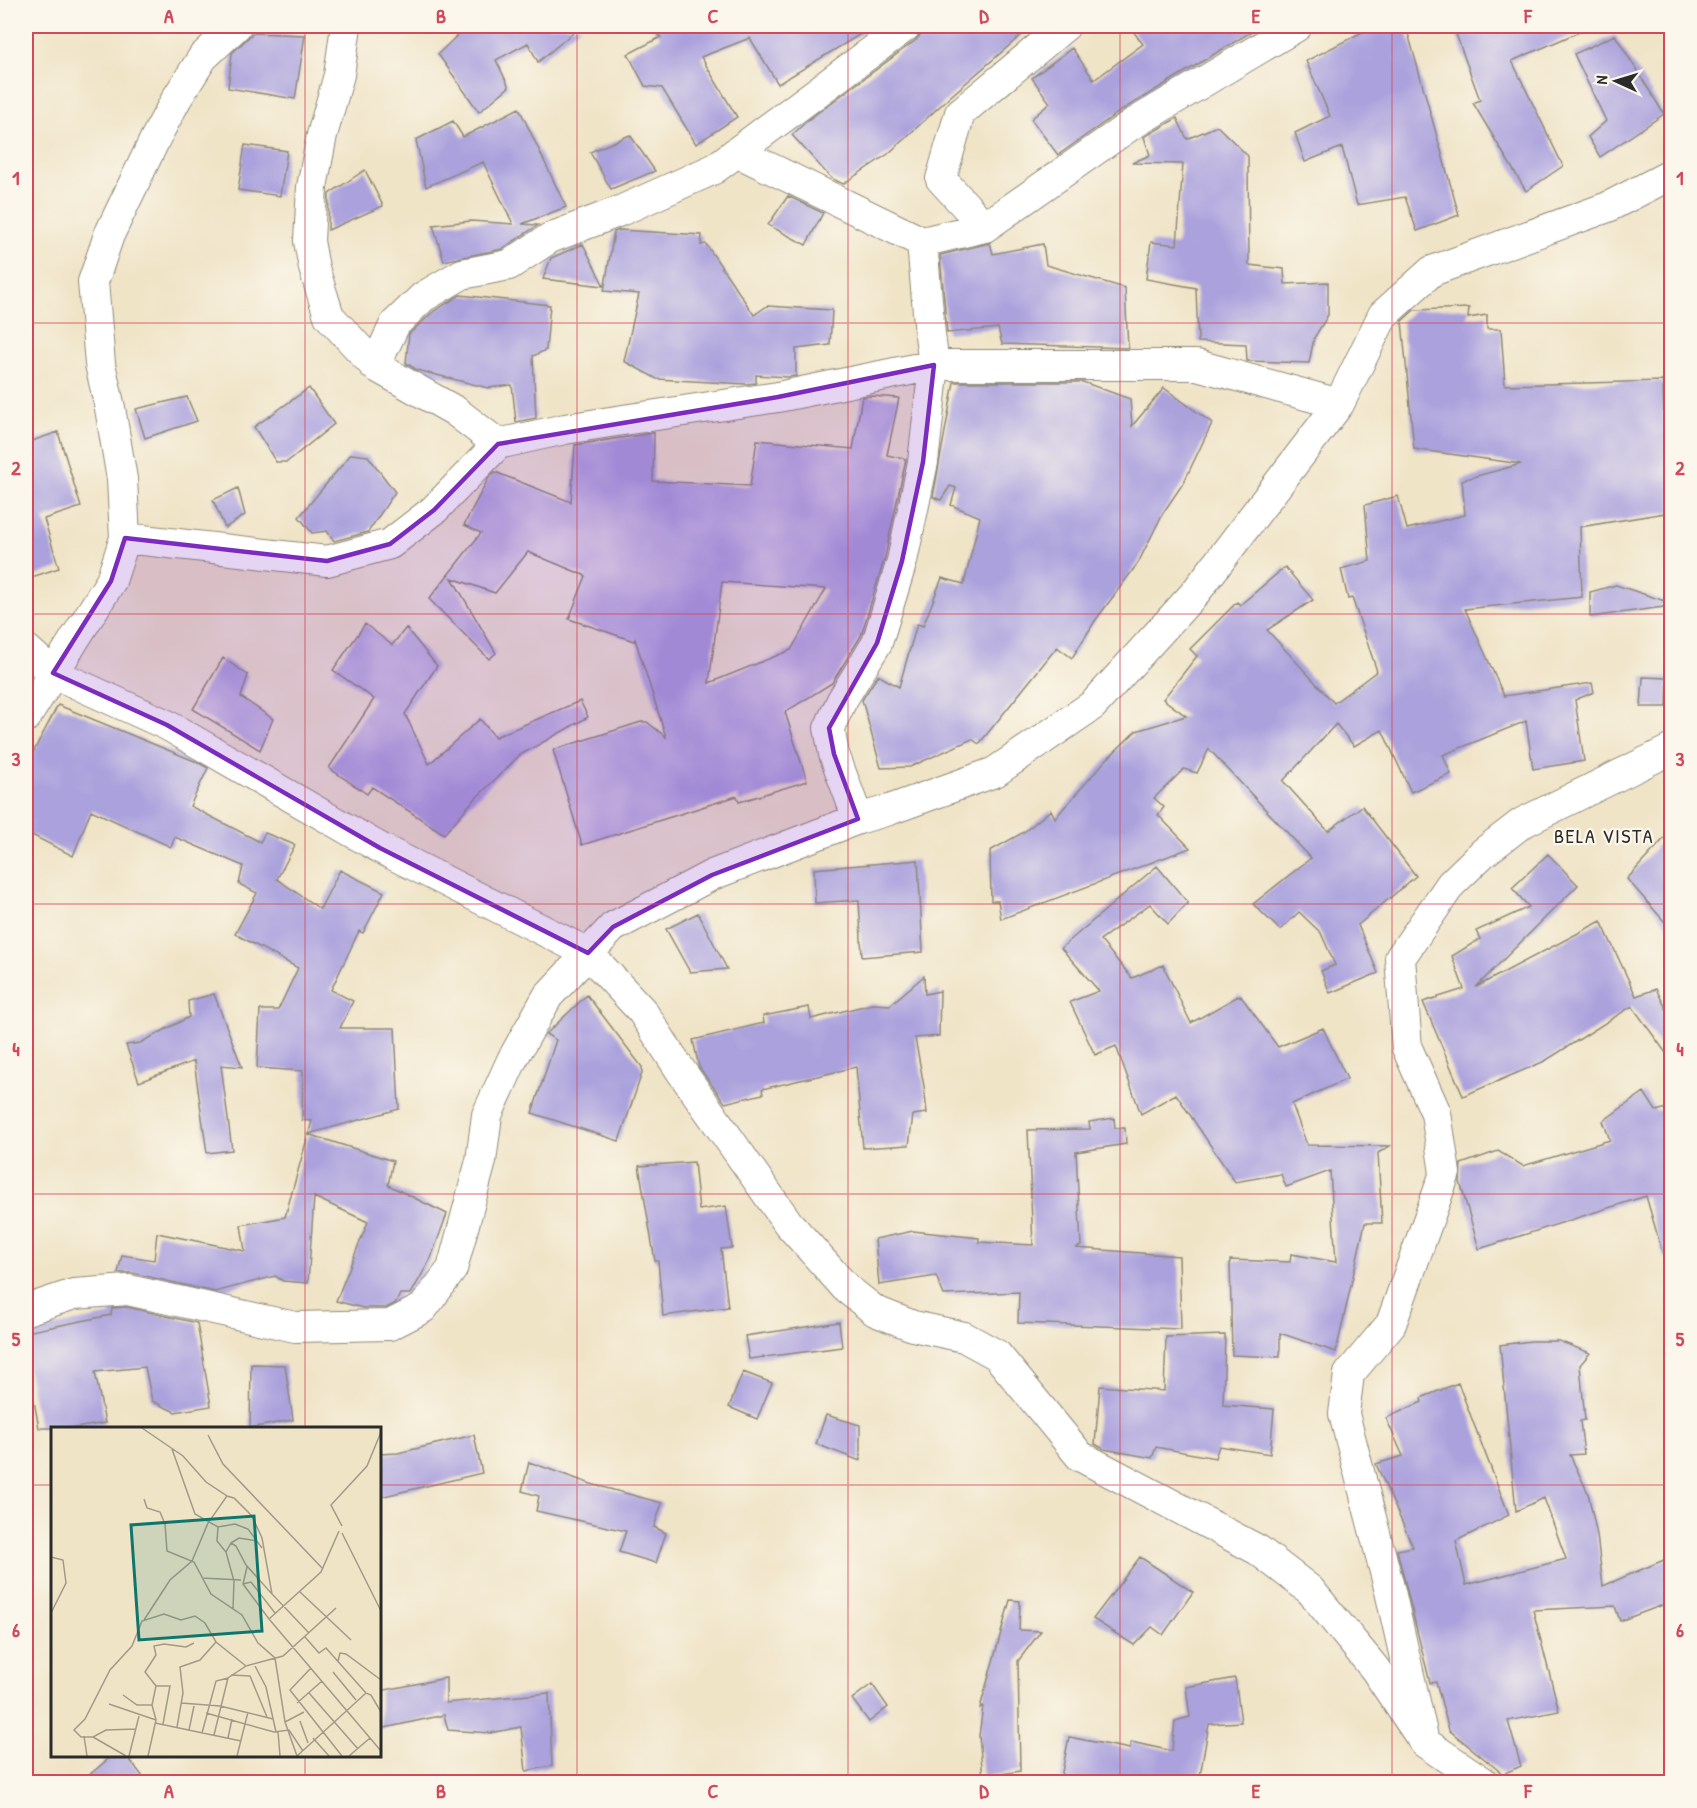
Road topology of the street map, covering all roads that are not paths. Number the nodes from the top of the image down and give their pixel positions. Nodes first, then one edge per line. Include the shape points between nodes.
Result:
1 (236, 26) edge
2 (346, 26) edge
3 (906, 26) edge
4 (1065, 26) edge
5 (1297, 26) edge
6 (737, 152) junction
7 (1671, 174) edge
8 (986, 227) junction
9 (922, 242) junction
10 (934, 365) junction
11 (375, 366) junction
12 (1339, 404) junction
13 (498, 444) junction
14 (126, 538) junction
15 (26, 649) edge
16 (53, 674) junction
17 (26, 717) edge
18 (1671, 749) edge
19 (858, 819) junction
20 (588, 954) junction
21 (26, 1310) edge
22 (1424, 1742) junction
23 (1483, 1782) edge

1 - 14 street via 203,57 177,98 109,235 93,282 100,364 122,479
2 - 11 street via 339,75 312,187 309,241 329,316
3 - 6 street
4 - 8 street via 960,113 941,179
5 - 8 street via 1131,125
6 - 9 street
6 - 11 street via 714,169 550,238 509,265 462,274 423,297 395,324
7 - 12 street via 1608,207 1432,271 1383,315
8 - 9 street
9 - 10 street
10 - 12 street via 1197,364
10 - 13 street via 778,398 600,423
10 - 19 street via 923,462 902,561 877,643 842,700 830,728 834,754
11 - 13 street via 455,411
12 - 19 street via 1195,593 1093,705 995,772
13 - 14 street via 434,510 390,544 327,561
14 - 16 street via 111,581
15 - 16 street
16 - 17 street
16 - 20 street via 167,725 380,848
18 - 22 street via 1522,823 1483,853 1451,884 1400,958 1407,1048 1436,1113 1445,1173 1390,1324 1349,1374 1344,1414
19 - 20 street via 712,875 613,927
20 - 21 street via 548,996 512,1060 487,1115 481,1161 452,1269 423,1308 390,1325 295,1327 128,1290 74,1294
20 - 22 street via 642,1011 788,1222 846,1288 875,1311 914,1326 964,1337 998,1355 1080,1456 1258,1550 1310,1590 1375,1669
22 - 23 street

